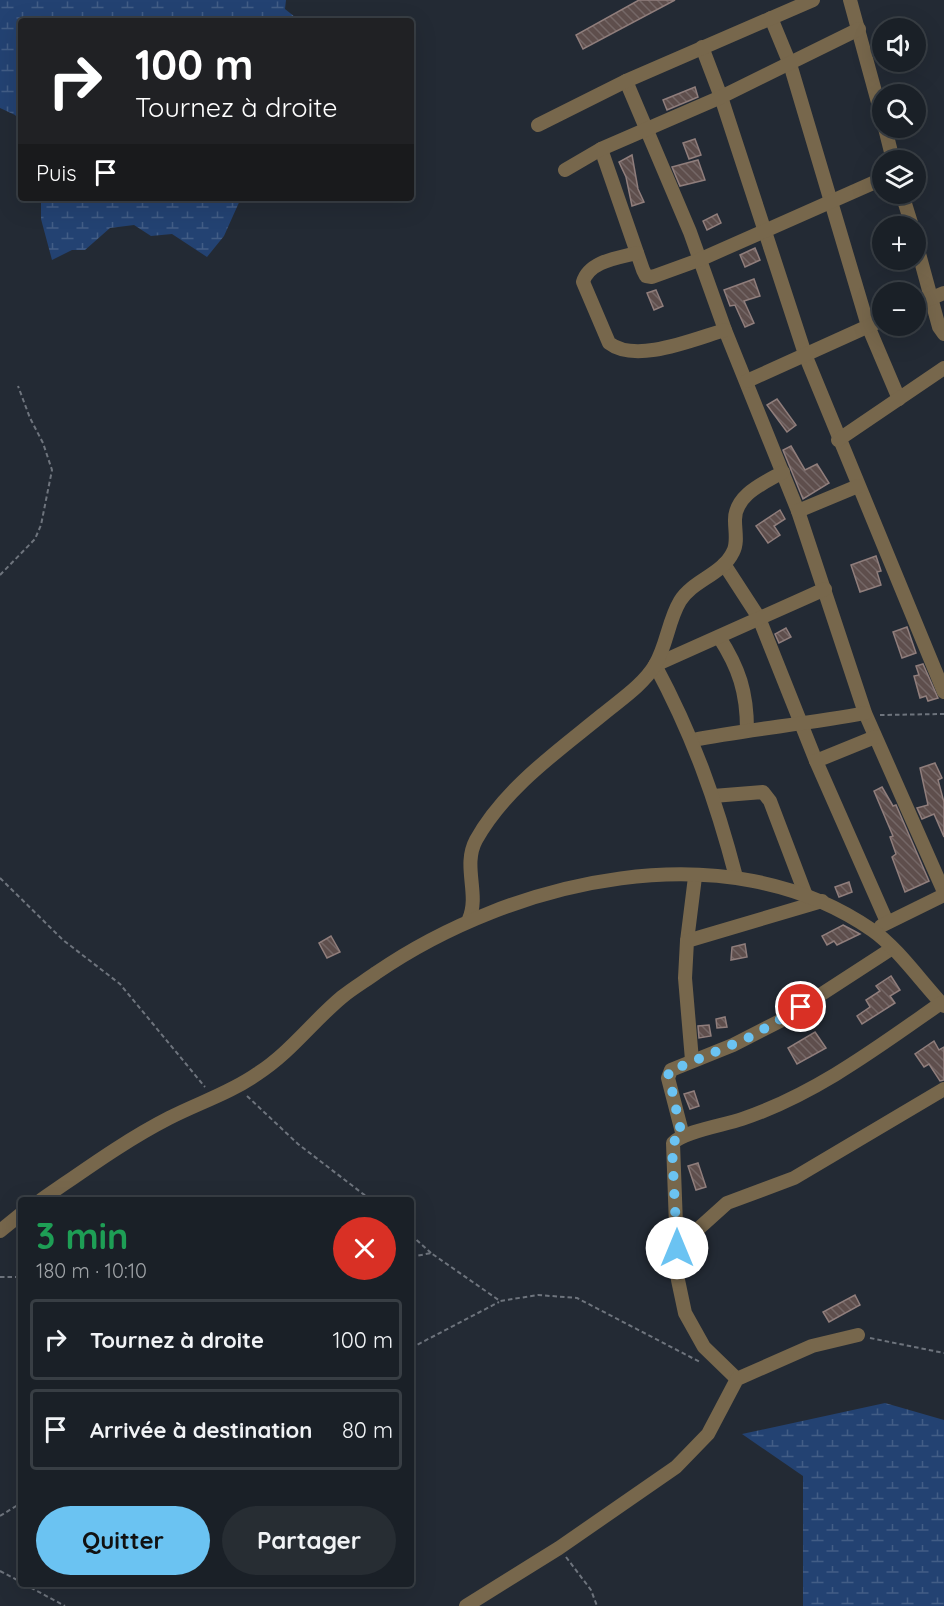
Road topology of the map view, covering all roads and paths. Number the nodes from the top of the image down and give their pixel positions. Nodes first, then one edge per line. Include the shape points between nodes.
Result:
1 (813, 0) edge
2 (850, 0) edge
3 (771, 18) junction
4 (859, 29) junction
5 (702, 47) junction
6 (790, 64) junction
7 (626, 81) junction
8 (873, 84) edge
9 (721, 97) junction
10 (538, 125) dead end
11 (647, 130) junction
12 (601, 149) junction
13 (565, 170) dead end
14 (872, 183) edge
15 (831, 201) junction
16 (763, 229) junction
17 (637, 252) junction
18 (699, 260) junction
19 (926, 266) edge
20 (938, 296) edge
21 (872, 324) edge
22 (868, 326) junction
23 (725, 330) junction
24 (944, 334) edge
25 (806, 357) junction
26 (944, 368) edge
27 (747, 381) junction
28 (18, 386) dead end
29 (899, 399) junction
30 (838, 440) junction
31 (783, 472) junction
32 (858, 486) junction
33 (798, 511) junction
34 (724, 564) junction
35 (0, 575) edge
36 (825, 590) junction
37 (759, 618) junction
38 (720, 637) junction
39 (655, 665) junction
40 (944, 692) edge
41 (865, 713) junction
42 (944, 714) edge
43 (802, 725) junction
44 (747, 730) junction
45 (875, 737) junction
46 (693, 740) junction
47 (816, 761) junction
48 (713, 796) junction
49 (695, 876) junction
50 (736, 877) junction
51 (0, 878) edge
52 (805, 893) junction
53 (944, 894) edge
54 (822, 901) junction
55 (469, 919) junction
56 (887, 922) junction
57 (874, 931) junction
58 (687, 941) junction
59 (891, 949) junction
60 (943, 1004) edge
61 (692, 1060) junction
62 (237, 1087) junction
63 (944, 1089) edge
64 (214, 1097) junction
65 (682, 1136) junction
66 (46, 1197) edge
67 (367, 1197) edge
68 (18, 1216) edge
69 (0, 1231) edge
70 (414, 1238) edge
71 (677, 1248) junction
72 (431, 1253) junction
73 (414, 1256) edge
74 (0, 1277) edge
75 (18, 1277) edge
76 (500, 1301) junction
77 (858, 1335) joint
78 (414, 1346) edge
79 (944, 1353) edge
80 (705, 1365) dead end
81 (737, 1379) junction
82 (18, 1505) edge
83 (0, 1516) edge
84 (559, 1548) junction
85 (0, 1571) edge
86 (18, 1581) edge
87 (29, 1587) edge
88 (65, 1606) edge
89 (466, 1606) edge
90 (597, 1606) edge

1 - 3 street
2 - 4 street
3 - 5 street
3 - 6 street
4 - 6 street
4 - 8 street
5 - 7 street
5 - 9 street
6 - 9 street
6 - 15 street
7 - 10 street
7 - 11 street
9 - 11 street
9 - 16 street
11 - 12 street
11 - 18 street
12 - 13 street
12 - 17 street
14 - 15 street
15 - 16 street
15 - 22 street
16 - 18 street
16 - 25 street
17 - 18 street via 646,276 652,277
17 - 23 street via 594,266 585,273 583,282 609,342 617,349 643,351
18 - 23 street
19 - 20 street
20 - 24 street via 939,327
21 - 22 street
22 - 25 street
22 - 29 street
23 - 27 street
25 - 27 street
25 - 30 street
26 - 29 street
27 - 31 street
28 - 35 path via 52,470 35,539
29 - 30 street
30 - 32 street
31 - 33 street
31 - 34 street via 744,496 735,518 734,551
32 - 33 street
32 - 40 street
33 - 36 street
34 - 37 street
34 - 39 street via 693,584 680,601
36 - 37 street
36 - 41 street
37 - 38 street
37 - 43 street
38 - 39 street
38 - 44 street via 743,681
39 - 46 street
39 - 55 street via 638,685 520,785 482,832 470,858 474,908
41 - 42 path via 891,717
41 - 43 street
41 - 45 street
43 - 44 street
43 - 47 street
44 - 46 street
45 - 47 street
45 - 53 street
46 - 48 street
47 - 56 street
48 - 50 street
48 - 52 street via 763,792 770,801
49 - 50 street
49 - 55 street via 653,876 585,885
49 - 58 street
50 - 52 street
51 - 64 path via 63,940 120,984
52 - 54 street
53 - 56 street
54 - 57 street
54 - 58 street
55 - 62 street via 407,953 342,997 280,1058
56 - 57 street
57 - 59 street
58 - 61 street via 685,978
59 - 60 street
59 - 61 street via 780,1021
60 - 65 street via 815,1088 748,1117
61 - 65 street via 671,1070 668,1076
62 - 64 street
62 - 67 path via 298,1144
63 - 71 street via 794,1178 727,1203
64 - 66 street via 143,1133
65 - 71 street via 672,1147
68 - 69 street
70 - 72 path
71 - 81 street via 679,1291 691,1328
72 - 73 path
72 - 76 path
74 - 75 path
76 - 78 path
76 - 80 path via 538,1295 577,1298
77 - 79 path
77 - 81 street via 812,1346
81 - 84 street via 708,1434 690,1456
82 - 83 path
84 - 89 street
84 - 90 path via 591,1590
85 - 86 path
87 - 88 path

